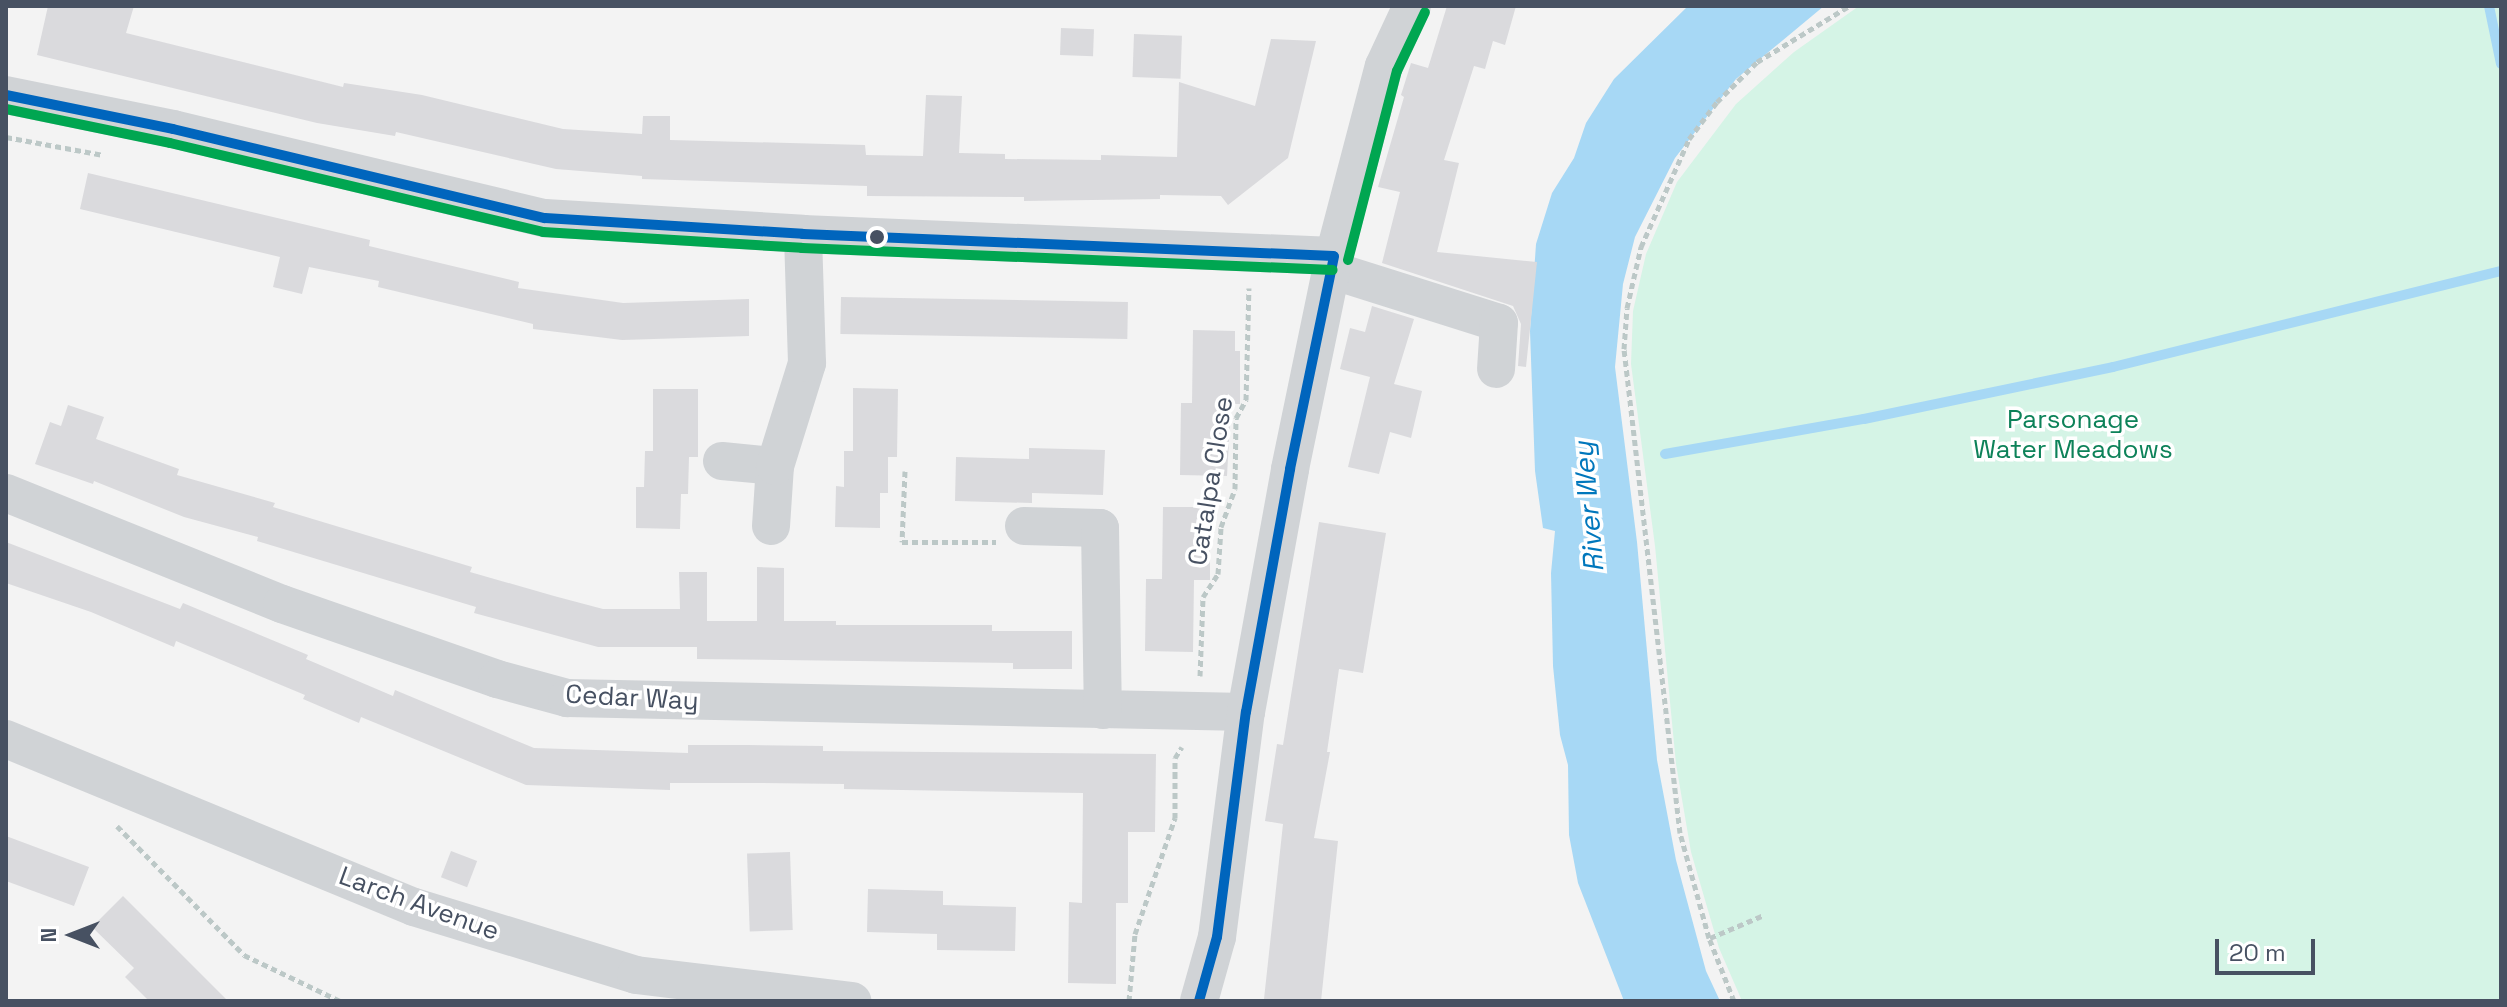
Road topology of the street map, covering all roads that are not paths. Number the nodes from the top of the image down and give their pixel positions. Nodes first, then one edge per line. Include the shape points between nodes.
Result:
1 (1412, 6) edge
2 (6, 95) edge
3 (803, 234) junction
4 (1333, 263) junction
5 (1496, 369) dead end
6 (722, 461) dead end
7 (775, 466) junction
8 (6, 493) edge
9 (771, 526) dead end
10 (1024, 526) road end
11 (1103, 710) junction
12 (1246, 712) junction
13 (6, 739) edge
14 (852, 1001) edge
15 (1199, 1001) edge

1 - 4 street via 1384,66
2 - 3 street via 173,129 545,218
3 - 4 street via 1250,252
3 - 7 street via 807,363
4 - 5 street via 1499,323
4 - 12 street
6 - 7 street
7 - 9 street
8 - 11 street, Cedar Way via 282,604 567,698
10 - 11 street via 1100,528
11 - 12 street, Cedar Way
12 - 15 street via 1217,937
13 - 14 street, Larch Avenue via 445,916 636,975

